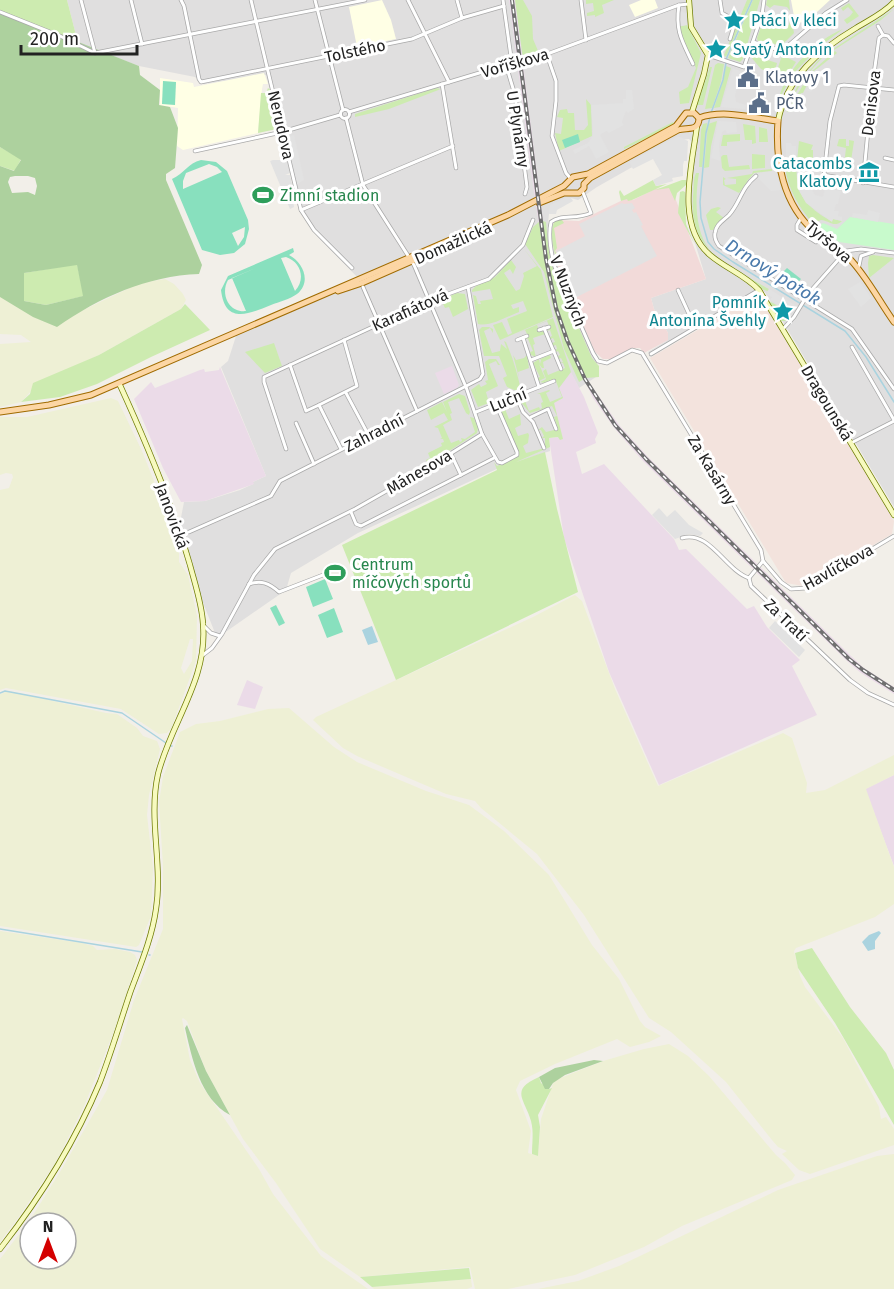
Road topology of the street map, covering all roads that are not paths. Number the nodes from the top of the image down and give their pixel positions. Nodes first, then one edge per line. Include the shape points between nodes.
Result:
1 (81, 0) edge
2 (131, 0) edge
3 (181, 0) edge
4 (251, 0) edge
5 (315, 0) edge
6 (365, 0) edge
7 (408, 0) edge
8 (457, 0) edge
9 (503, 0) edge
10 (581, 0) edge
11 (720, 0) edge
12 (764, 0) edge
13 (834, 0) edge
14 (847, 0) edge
15 (689, 2) edge
16 (894, 2) edge
17 (679, 4) junction
18 (504, 6) junction
19 (837, 6) junction
20 (317, 9) junction
21 (0, 12) edge
22 (462, 18) junction
23 (256, 21) junction
24 (878, 26) dead end
25 (190, 35) junction
26 (424, 35) junction
27 (883, 35) junction
28 (730, 39) dead end
29 (586, 40) junction
30 (753, 42) junction
31 (894, 43) edge
32 (142, 44) junction
33 (95, 53) junction
34 (546, 55) junction
35 (708, 55) junction
36 (329, 56) junction
37 (512, 64) junction
38 (693, 64) dead end
39 (506, 65) junction
40 (268, 69) junction
41 (449, 82) junction
42 (442, 84) junction
43 (872, 88) junction
44 (894, 90) edge
45 (343, 110) junction
46 (349, 112) junction
47 (692, 112) junction
48 (340, 115) junction
49 (345, 118) junction
50 (699, 118) junction
51 (682, 120) junction
52 (778, 121) junction
53 (697, 126) junction
54 (688, 129) junction
55 (282, 132) junction
56 (453, 146) junction
57 (693, 148) junction
58 (195, 151) dead end
59 (885, 159) dead end
60 (894, 160) edge
61 (456, 168) dead end
62 (823, 175) junction
63 (756, 176) dead end
64 (578, 177) junction
65 (570, 181) junction
66 (862, 183) junction
67 (823, 184) dead end
68 (363, 185) junction
69 (894, 187) edge
70 (579, 190) junction
71 (525, 194) dead end
72 (301, 210) junction
73 (801, 218) junction
74 (533, 220) dead end
75 (816, 242) dead end
76 (879, 251) junction
77 (844, 252) junction
78 (894, 253) edge
79 (411, 259) junction
80 (352, 268) dead end
81 (860, 271) junction
82 (363, 287) dead end
83 (468, 287) junction
84 (678, 290) dead end
85 (759, 290) junction
86 (803, 299) junction
87 (429, 302) junction
88 (894, 322) edge
89 (380, 324) junction
90 (549, 327) dead end
91 (695, 327) junction
92 (544, 328) junction
93 (783, 329) junction
94 (539, 330) dead end
95 (527, 336) dead end
96 (523, 338) junction
97 (344, 340) junction
98 (517, 340) dead end
99 (852, 347) dead end
100 (554, 351) junction
101 (651, 354) dead end
102 (643, 355) joint
103 (531, 360) junction
104 (290, 365) junction
105 (561, 369) dead end
106 (554, 381) dead end
107 (119, 383) junction
108 (466, 387) junction
109 (539, 387) junction
110 (894, 388) edge
111 (346, 393) junction
112 (516, 396) junction
113 (496, 404) junction
114 (319, 405) junction
115 (417, 411) junction
116 (0, 412) edge
117 (476, 412) junction
118 (530, 417) junction
119 (894, 421) edge
120 (296, 423) dead end
121 (556, 429) dead end
122 (482, 434) junction
123 (369, 436) junction
124 (851, 443) junction
125 (544, 448) dead end
126 (286, 449) dead end
127 (341, 450) junction
128 (451, 454) junction
129 (495, 458) junction
130 (314, 464) junction
131 (460, 475) junction
132 (350, 511) junction
133 (894, 515) edge
134 (189, 532) dead end
135 (894, 536) edge
136 (682, 538) dead end
137 (763, 561) junction
138 (323, 575) dead end
139 (749, 578) junction
140 (781, 582) joint
141 (249, 584) junction
142 (203, 625) junction
143 (220, 636) junction
144 (202, 655) junction
145 (894, 705) edge
146 (0, 1249) edge

1 - 33 street
2 - 32 street
3 - 25 street
4 - 23 street, Nerudova
5 - 20 street
6 - 20 street
7 - 26 street
8 - 22 street
9 - 18 street
10 - 29 street
11 - 28 street via 722,13 734,26
12 - 30 street
13 - 19 street
14 - 19 street
15 - 17 street
15 - 35 main road via 694,33
16 - 52 main road via 807,65 790,88
17 - 29 street, Voříškova
17 - 38 street via 679,34
18 - 22 street, Tolstého
18 - 37 street
19 - 30 street via 782,51
20 - 23 street
20 - 36 street
21 - 33 street
22 - 26 street, Tolstého
23 - 25 street
23 - 40 street, Nerudova
24 - 27 street
25 - 32 street
25 - 40 street, Tolstého via 201,82
26 - 36 street, Tolstého
26 - 41 street
27 - 31 street
27 - 43 street, Denisova via 879,39
29 - 34 street, Voříškova
30 - 35 street via 744,67
32 - 33 street
34 - 37 street, Voříškova
34 - 65 street via 556,81 552,136
35 - 47 main road
36 - 40 street, Tolstého
36 - 45 street
37 - 39 street, Voříškova
39 - 41 street, Voříškova
39 - 71 street, U Plynárny via 515,95
40 - 55 street, Nerudova
41 - 42 street, Voříškova
42 - 46 street, Voříškova
42 - 56 street
43 - 44 street
43 - 62 street via 841,84 830,121
43 - 66 street, Denisova
45 - 46 street
45 - 48 street
46 - 49 street
47 - 50 main road
47 - 51 main road
48 - 49 street
48 - 55 street
49 - 68 street
50 - 52 main road via 728,114
50 - 53 main road
51 - 54 main road
51 - 64 main road
52 - 73 main road, Tyršova via 778,155 785,189
53 - 54 main road, Domažlická
53 - 57 main road
54 - 57 main road
54 - 70 main road, Domažlická via 664,137 590,178
55 - 58 street
55 - 72 street, Nerudova
56 - 61 street
56 - 68 street
57 - 85 main road via 689,210 692,228 703,249
59 - 60 street
62 - 66 street
62 - 67 street
63 - 86 street via 730,214 718,224 716,241
64 - 65 main road, Domažlická
64 - 70 main road
65 - 70 main road via 570,190
65 - 79 main road, Domažlická via 508,215
66 - 69 street
68 - 72 street
68 - 79 street
70 - 79 main road, Domažlická via 534,205
70 - 102 street, V Nuzných via 591,213 551,222 555,267 596,359 610,363 634,350
72 - 80 street, Nerudova via 314,230
73 - 75 street via 797,230
73 - 77 main road, Tyršova
74 - 83 street, Karafiátová via 523,245 495,274
76 - 77 street
76 - 78 street
76 - 81 street via 861,256
77 - 81 main road, Tyršova
77 - 86 street
79 - 87 street
79 - 107 main road, Domažlická
81 - 88 main road, Tyršova
82 - 89 street
83 - 87 street, Karafiátová
83 - 108 street, Zahradní via 483,376
84 - 91 street
85 - 91 street
85 - 93 main road, Dragounská
86 - 93 street
86 - 110 street via 852,330
87 - 89 street, Karafiátová
87 - 108 street
89 - 97 street, Karafiátová
89 - 115 street
90 - 92 street
91 - 101 street
92 - 94 street
92 - 100 street
93 - 124 main road, Dragounská
95 - 96 street
96 - 98 street
96 - 103 street, Luční
97 - 104 street, Karafiátová
97 - 111 street via 358,385
99 - 119 street
100 - 103 street
100 - 105 street
102 - 137 street, Za Kasárny via 761,550
103 - 109 street, Luční
104 - 114 street via 306,413
104 - 126 street, Karafiátová via 264,377
106 - 109 street, Luční
107 - 116 main road, Domažlická via 75,400
107 - 142 main road, Janovická via 176,521
108 - 115 street, Zahradní
108 - 117 street
109 - 112 street, Luční
111 - 114 street
111 - 123 street
112 - 113 street, Luční
112 - 118 street via 523,412
113 - 117 street, Luční
113 - 129 street via 517,453 502,463
114 - 127 street
115 - 123 street, Zahradní
117 - 122 street
118 - 121 street via 548,409
118 - 125 street
119 - 124 street
120 - 130 street
122 - 128 street, Mánesova
122 - 129 street
123 - 127 street, Zahradní
124 - 133 main road, Dragounská
127 - 130 street, Zahradní
128 - 131 street
128 - 132 street, Mánesova
129 - 131 street
130 - 134 street, Zahradní via 279,482 271,496
131 - 132 street via 361,526
132 - 141 street, Mánesova via 275,549
135 - 140 street, Havlíčkova via 807,588 794,589
136 - 139 street, Za Tratí via 704,540 734,570
137 - 139 street
137 - 140 street, Za Kasárny
138 - 141 street via 279,592 266,583
139 - 145 street, Za Tratí via 751,586 855,684
141 - 143 street, Mánesova
142 - 143 street
142 - 144 main road, Janovická
143 - 144 street, Mánesova
144 - 146 main road, Janovická via 194,688 159,771 154,808 158,883 151,934 95,1093 69,1145

